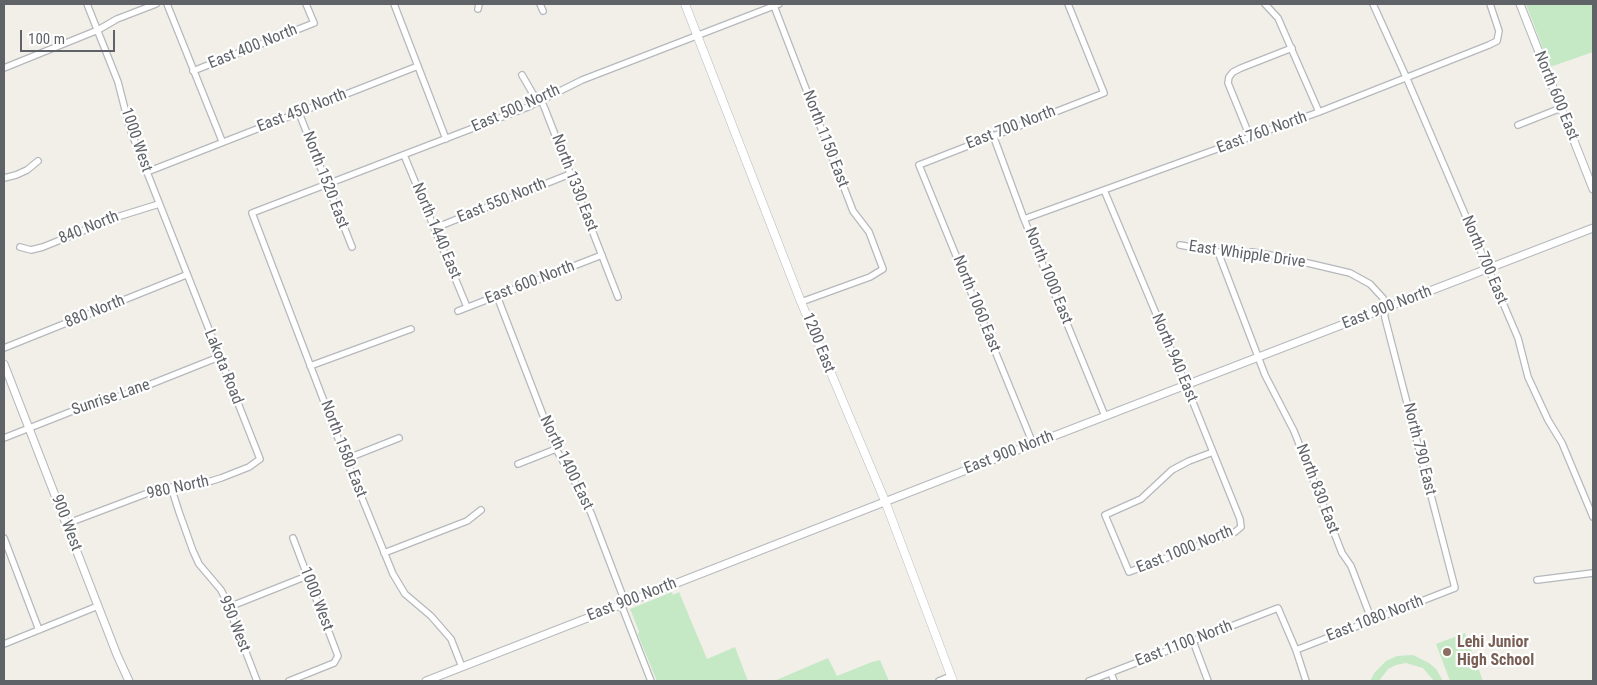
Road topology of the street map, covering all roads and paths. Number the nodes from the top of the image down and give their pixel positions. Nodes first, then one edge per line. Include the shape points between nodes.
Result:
1 (87, 4) edge
2 (156, 4) edge
3 (168, 4) edge
4 (306, 4) edge
5 (394, 4) edge
6 (540, 4) edge
7 (685, 4) edge
8 (1068, 4) edge
9 (1265, 4) edge
10 (1373, 4) edge
11 (1490, 4) edge
12 (1520, 4) edge
13 (776, 5) edge
14 (543, 11) dead end
15 (98, 30) junction
16 (697, 36) junction
17 (1292, 48) junction
18 (418, 66) junction
19 (4, 68) edge
20 (193, 71) junction
21 (522, 75) dead end
22 (1407, 79) junction
23 (540, 100) junction
24 (1561, 108) junction
25 (1319, 112) junction
26 (299, 113) junction
27 (1518, 125) dead end
28 (993, 135) junction
29 (1250, 137) junction
30 (446, 139) junction
31 (222, 141) junction
32 (404, 155) junction
33 (38, 161) dead end
34 (919, 164) joint
35 (147, 172) junction
36 (570, 174) junction
37 (4, 178) edge
38 (327, 184) junction
39 (1593, 189) edge
40 (1104, 190) junction
41 (159, 204) junction
42 (252, 213) joint
43 (1024, 219) junction
44 (435, 228) junction
45 (1593, 228) edge
46 (1180, 245) dead end
47 (20, 247) dead end
48 (352, 247) dead end
49 (1218, 252) junction
50 (602, 255) junction
51 (1488, 269) junction
52 (186, 275) junction
53 (497, 296) junction
54 (618, 296) dead end
55 (801, 302) junction
56 (467, 307) junction
57 (1383, 310) junction
58 (458, 311) dead end
59 (411, 329) dead end
60 (4, 348) edge
61 (219, 357) junction
62 (1259, 358) junction
63 (4, 364) edge
64 (310, 366) junction
65 (1186, 385) junction
66 (1105, 416) junction
67 (29, 428) junction
68 (4, 438) edge
69 (399, 438) dead end
70 (1033, 444) junction
71 (556, 449) junction
72 (1213, 452) junction
73 (260, 459) joint
74 (346, 459) junction
75 (518, 464) dead end
76 (171, 487) junction
77 (885, 502) junction
78 (481, 510) dead end
79 (1593, 517) edge
80 (66, 524) junction
81 (1241, 527) joint
82 (4, 538) edge
83 (293, 538) dead end
84 (384, 553) junction
85 (1593, 573) edge
86 (308, 576) junction
87 (1537, 580) dead end
88 (1455, 588) joint
89 (623, 603) junction
90 (98, 606) junction
91 (229, 606) junction
92 (1372, 621) junction
93 (39, 630) junction
94 (1193, 641) junction
95 (4, 644) edge
96 (1296, 650) junction
97 (462, 667) junction
98 (1111, 673) junction
99 (302, 679) edge
100 (952, 679) edge
101 (129, 681) edge
102 (257, 681) edge
103 (289, 681) edge
104 (426, 681) edge
105 (651, 681) edge
106 (938, 681) edge
107 (1089, 681) edge
108 (1114, 681) edge
109 (1208, 681) edge
110 (1306, 681) edge

1 - 15 street, 1000 West
2 - 15 street
3 - 20 street
4 - 20 street, East 400 North via 314,23
5 - 18 street
6 - 14 street
7 - 16 main road, 1200 East
8 - 28 street, East 700 North via 1104,93
9 - 17 street via 1278,18
10 - 22 street, North 700 East
11 - 22 street, East 760 North via 1499,30 1497,41
12 - 24 street, North 600 East
13 - 16 street, East 500 North
13 - 55 street, North 1150 East via 853,211 869,232 883,268 870,277
15 - 19 street
15 - 35 street, 1000 West
16 - 23 street, East 500 North via 582,80
16 - 55 main road, 1200 East
17 - 25 street
17 - 29 street via 1241,68 1229,77 1228,82
18 - 26 street, East 450 North
18 - 30 street
20 - 31 street
21 - 23 street, North 1330 East
22 - 25 street, East 760 North
22 - 51 street, North 700 East
23 - 30 street, East 500 North
23 - 36 street, North 1330 East
24 - 27 street
24 - 39 street, North 600 East
25 - 29 street, East 760 North
26 - 31 street, East 450 North
26 - 38 street, North 1520 East
28 - 34 street, East 700 North
28 - 43 street, North 1000 East
29 - 40 street, East 760 North
30 - 32 street, East 500 North
31 - 35 street, East 450 North
32 - 38 street, East 500 North
32 - 44 street, North 1440 East
33 - 37 street via 27,170
34 - 70 street, North 1060 East
35 - 41 street, 1000 West
36 - 44 street, East 550 North
36 - 50 street, North 1330 East
38 - 42 street, East 500 North
38 - 48 street, North 1520 East
40 - 43 street, East 760 North
40 - 65 street, North 940 East
41 - 47 street, 840 North via 42,247 31,250
41 - 52 street, 1000 West
42 - 64 street, North 1580 East
43 - 66 street, North 1000 East
44 - 56 street, North 1440 East
45 - 51 street, East 900 North
46 - 49 street, East Whipple Drive
49 - 57 street, East Whipple Drive via 1252,252 1350,273 1370,284 1383,298
49 - 62 street, North 830 East
50 - 53 street, East 600 North
50 - 54 street, North 1330 East
51 - 57 street, East 900 North
51 - 79 street, North 700 East via 1518,338 1528,377 1562,443
52 - 60 street, 880 North
52 - 61 street, Lakota Road
53 - 56 street, East 600 North
53 - 71 street, North 1400 East
55 - 77 main road, 1200 East
56 - 58 street, East 600 North
57 - 62 street, East 900 North
57 - 88 street, North 790 East
59 - 64 street
61 - 67 street, Sunrise Lane
61 - 73 street, Lakota Road
62 - 65 street, East 900 North
62 - 92 street, North 830 East via 1294,431
63 - 67 street, 900 West
64 - 74 street, North 1580 East
65 - 66 street, East 900 North
65 - 72 street, North 940 East
66 - 70 street, East 900 North
67 - 68 street, Sunrise Lane
67 - 80 street, 900 West
69 - 74 street
70 - 77 street, East 900 North
71 - 75 street
71 - 89 street, North 1400 East via 591,513
72 - 81 street, North 940 East
72 - 81 street, East 1000 North via 1172,470 1141,499 1105,515 1129,572
73 - 76 street, 980 North via 221,478
74 - 84 street, North 1580 East
76 - 80 street, 980 North
76 - 91 street, 950 West via 199,564 221,590
77 - 89 street, East 900 North
77 - 100 main road, 1200 East
78 - 84 street via 467,521
80 - 90 street, 900 West
82 - 93 street
83 - 86 street, 1000 West
84 - 97 street, North 1580 East via 406,594 451,638
85 - 87 street
86 - 91 street
86 - 99 street, 1000 West via 338,656 337,660
88 - 92 street, East 1080 North
89 - 97 street, East 900 North
89 - 105 street, North 1400 East
90 - 93 street
90 - 101 street, 900 West
91 - 102 street, 950 West
92 - 96 street, East 1080 North
93 - 95 street
94 - 96 street, East 1100 North via 1278,608
94 - 98 street, East 1100 North
94 - 109 street
96 - 110 street
97 - 104 street, East 900 North
98 - 107 street, East 1100 North
98 - 108 street
99 - 103 street
100 - 106 street

